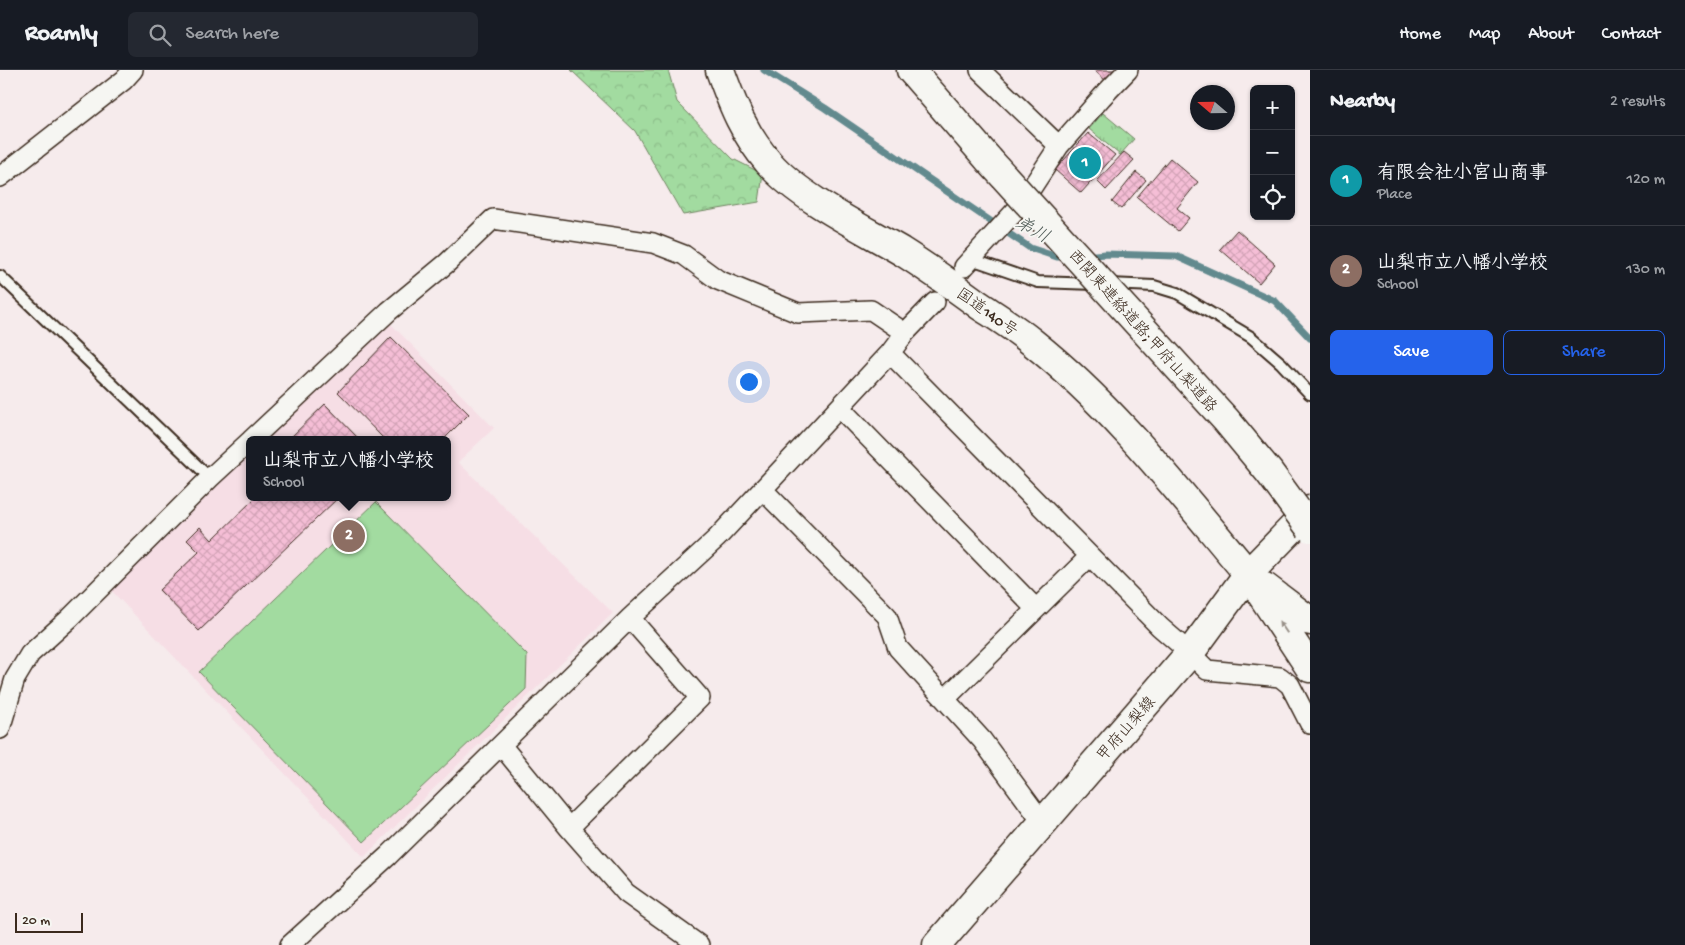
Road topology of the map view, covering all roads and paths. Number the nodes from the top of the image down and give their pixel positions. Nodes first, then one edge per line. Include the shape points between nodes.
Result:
1 (133, 70) edge
2 (720, 70) edge
3 (912, 70) edge
4 (980, 70) edge
5 (1128, 70) edge
6 (1059, 146) junction
7 (0, 177) edge
8 (972, 258) joint
9 (0, 276) edge
10 (934, 302) dead end
11 (905, 333) junction
12 (890, 354) junction
13 (1310, 394) edge
14 (840, 408) junction
15 (255, 436) edge
16 (246, 445) edge
17 (210, 478) junction
18 (763, 490) junction
19 (1310, 510) edge
20 (1310, 528) edge
21 (1090, 556) junction
22 (1248, 574) junction
23 (1036, 609) junction
24 (630, 618) junction
25 (1310, 621) edge
26 (1190, 653) junction
27 (1310, 668) edge
28 (945, 699) junction
29 (1310, 724) edge
30 (0, 729) edge
31 (501, 745) junction
32 (1043, 823) junction
33 (568, 828) junction
34 (290, 945) edge
35 (698, 945) edge
36 (937, 945) edge

1 - 7 street
2 - 22 main road, 国道140号 via 734,109 751,139 793,185 919,262 1032,342 1087,390 1136,440
3 - 20 main road, 西関東連絡道路;甲府山梨道路, bridge via 989,160 1226,420
4 - 6 street
5 - 6 street
6 - 8 street via 1019,207
8 - 13 lane via 1038,282 1154,286 1177,293 1251,337
9 - 17 lane
10 - 11 street
11 - 12 street
11 - 15 street via 871,310 798,313 718,280 684,255 653,243 493,219
12 - 14 street
12 - 21 street
14 - 18 street
14 - 23 street
16 - 17 street
17 - 30 street via 30,654 15,679
18 - 24 street via 717,538
18 - 28 street via 887,616 898,648
19 - 22 main road, 甲府山梨線
21 - 23 street
21 - 26 street
22 - 25 main road
22 - 26 main road, 甲府山梨線
27 -> 22 main road
23 - 28 street
24 - 31 street
24 - 33 street via 700,698
26 - 29 street via 1207,670 1280,677 1290,685
26 - 32 main road, 甲府山梨線
28 - 32 street via 982,740
31 - 33 street
31 - 34 street via 388,856
32 - 36 main road, 甲府山梨線
33 - 35 street via 626,893

